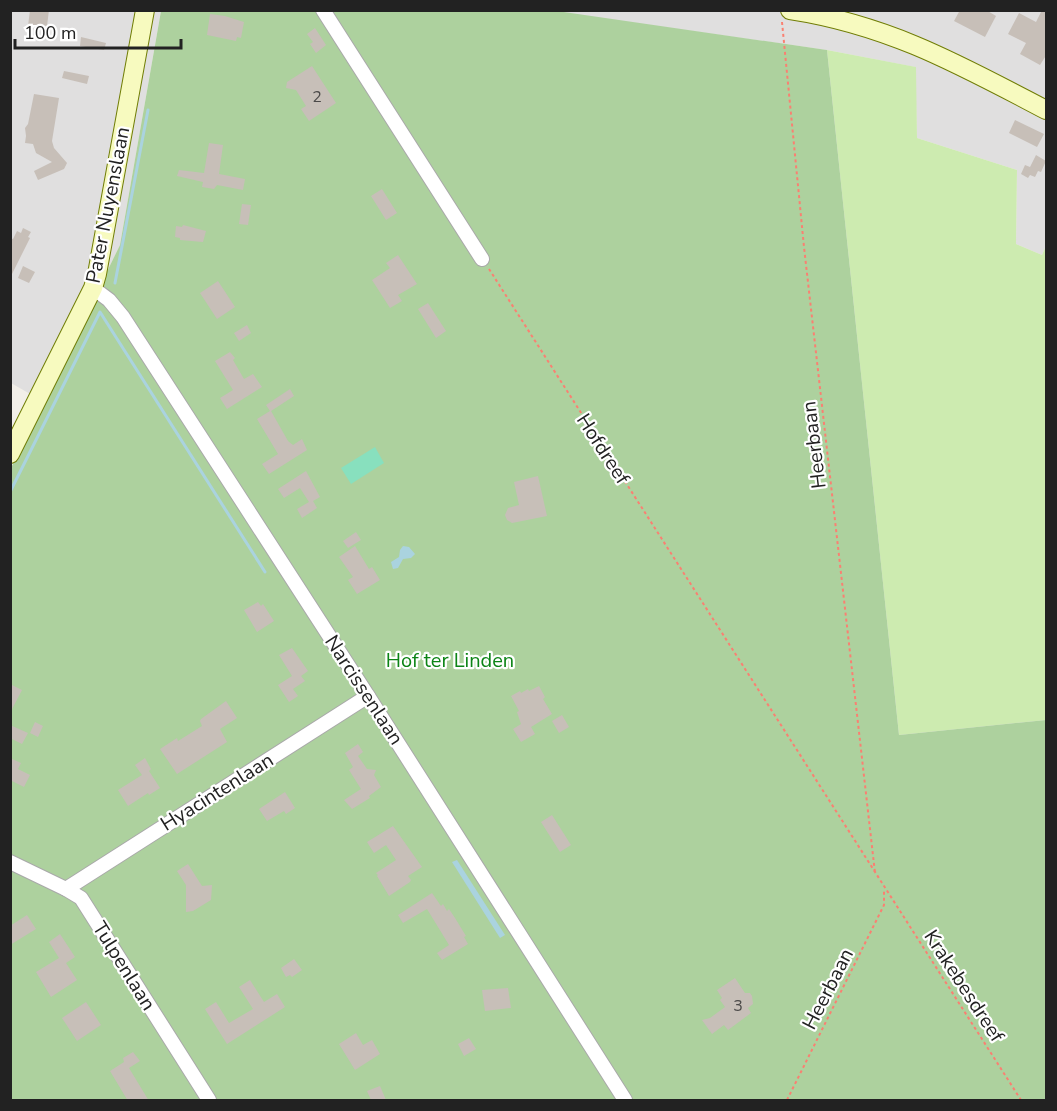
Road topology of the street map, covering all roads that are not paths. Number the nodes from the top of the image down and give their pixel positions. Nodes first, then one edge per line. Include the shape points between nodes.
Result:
1 (145, 10) edge
2 (323, 10) edge
3 (786, 16) edge
4 (1047, 110) edge
5 (482, 259) road end
6 (93, 288) junction
7 (10, 454) edge
8 (368, 696) junction
9 (10, 862) edge
10 (66, 889) junction
11 (209, 1101) edge
12 (625, 1101) edge

1 - 6 street, Pater Nuyenslaan
2 - 5 street
3 - 4 street via 842,20 895,36
6 - 7 street, Pater Nuyenslaan
6 - 8 street, Narcissenlaan via 117,309
8 - 10 street, Hyacintenlaan
8 - 12 street, Narcissenlaan
9 - 10 street, Tulpenlaan
10 - 11 street, Tulpenlaan via 81,898

